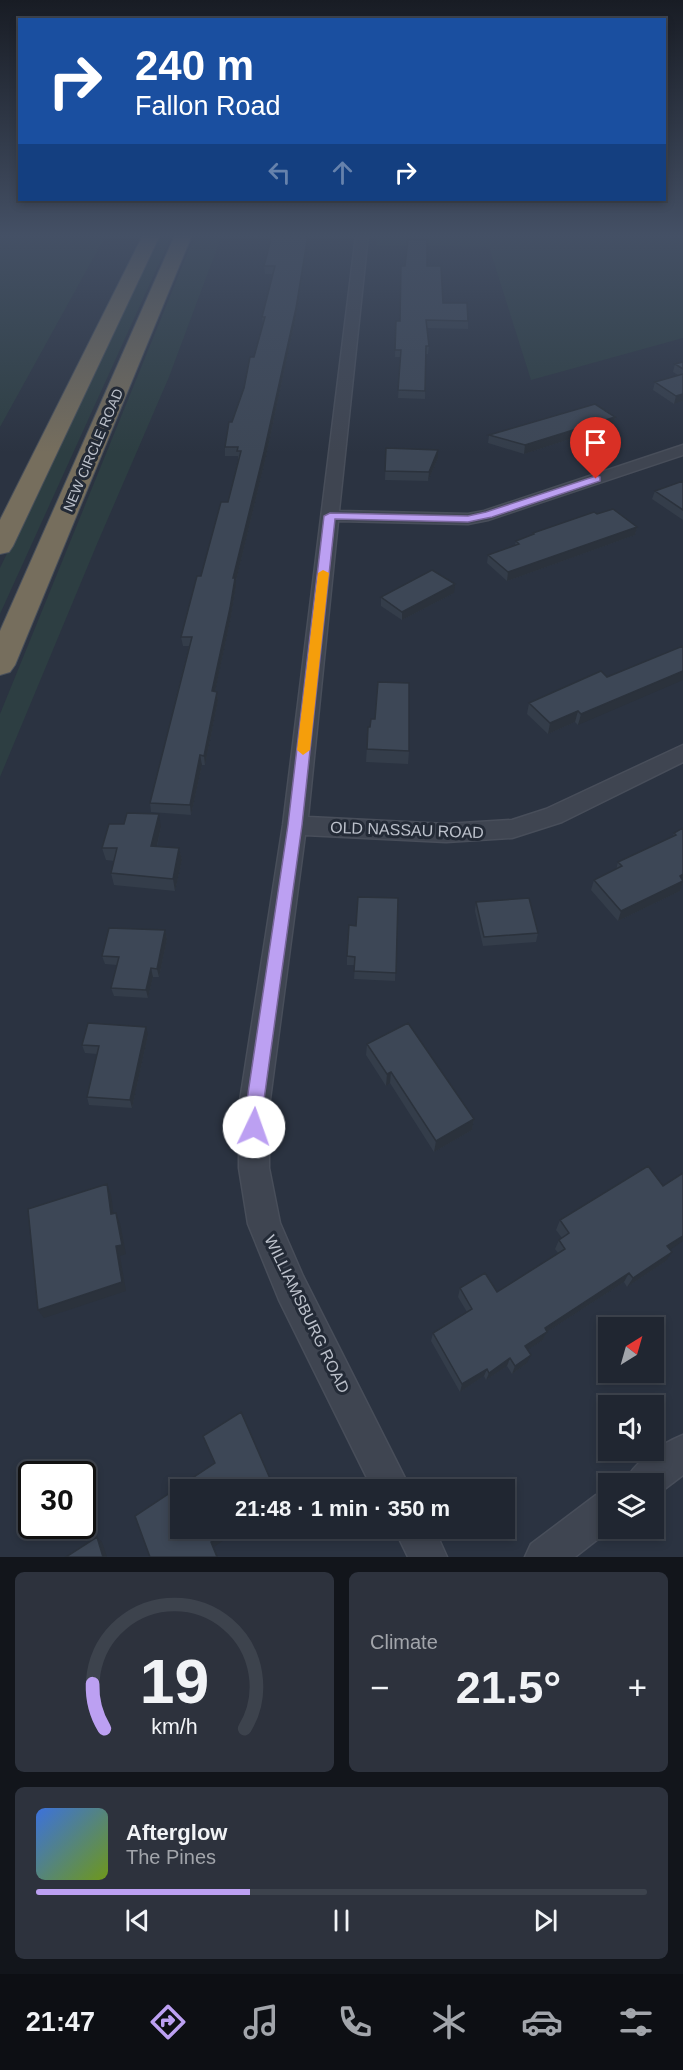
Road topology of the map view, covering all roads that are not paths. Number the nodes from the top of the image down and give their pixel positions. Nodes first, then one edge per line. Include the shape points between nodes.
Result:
1 (116, 308) edge
2 (153, 308) edge
3 (354, 308) edge
4 (683, 450) edge
5 (330, 516) junction
6 (0, 546) edge
7 (0, 665) edge
8 (683, 753) edge
9 (295, 825) junction
10 (683, 1453) edge
11 (657, 1473) edge
12 (387, 1479) edge
13 (598, 1516) edge
14 (419, 1539) edge
15 (428, 1557) edge
16 (544, 1557) edge

1 - 6 highway
2 - 7 highway, NEW CIRCLE ROAD
3 - 5 street, WILLIAMSBURG ROAD
4 - 5 street via 468,519
5 - 9 street, WILLIAMSBURG ROAD
8 - 9 street, OLD NASSAU ROAD via 561,813 503,832 465,835
9 - 12 street, WILLIAMSBURG ROAD via 254,1107 254,1168 264,1224 291,1288
10 - 11 street
13 - 16 street
14 - 15 street

